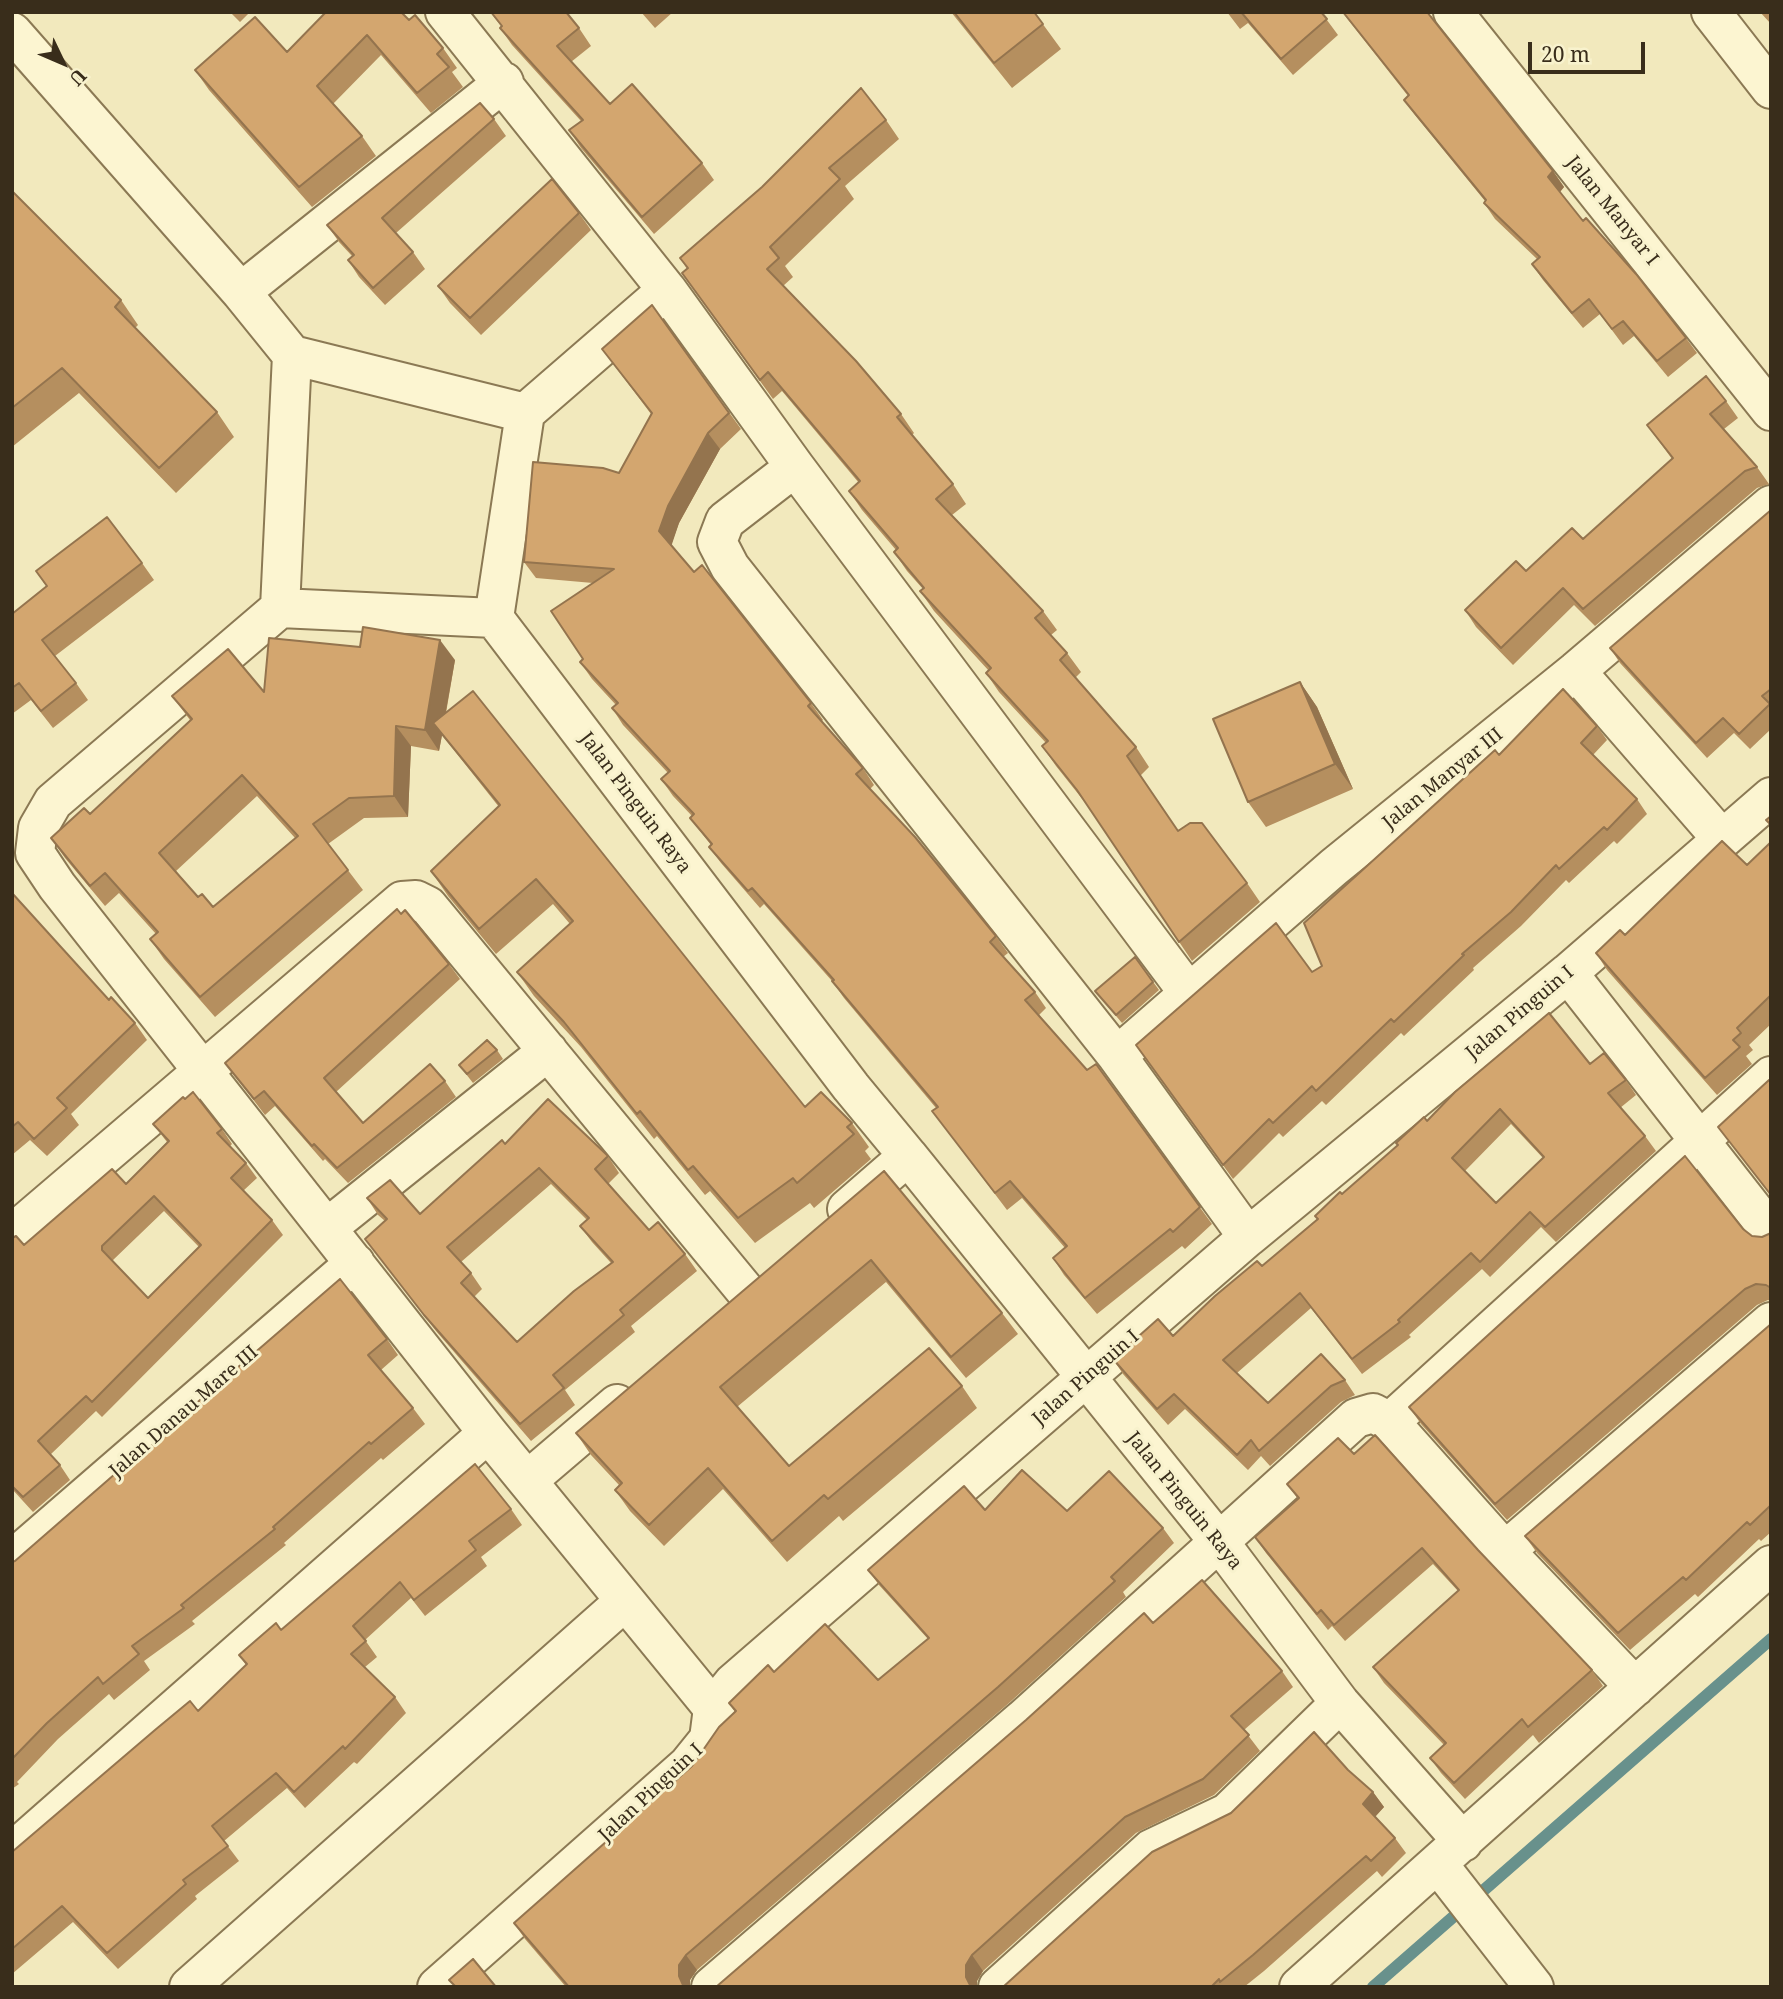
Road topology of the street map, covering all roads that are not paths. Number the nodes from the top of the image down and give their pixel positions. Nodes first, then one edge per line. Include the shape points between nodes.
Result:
1 (445, 12) edge
2 (1453, 12) edge
3 (1711, 12) edge
4 (12, 32) edge
5 (503, 82) junction
6 (1771, 89) edge
7 (667, 290) junction
8 (241, 292) junction
9 (292, 355) junction
10 (1771, 411) edge
11 (525, 413) junction
12 (795, 467) junction
13 (1771, 505) edge
14 (280, 608) junction
15 (494, 618) junction
16 (1576, 671) junction
17 (1771, 797) edge
18 (1722, 839) junction
19 (24, 863) edge
20 (1568, 973) junction
21 (1188, 992) junction
22 (548, 1051) junction
23 (1117, 1056) junction
24 (201, 1069) junction
25 (1771, 1076) edge
26 (1698, 1140) junction
27 (908, 1156) junction
28 (327, 1228) junction
29 (1771, 1232) edge
30 (12, 1234) edge
31 (818, 1234) edge
32 (1248, 1237) junction
33 (355, 1263) junction
34 (778, 1268) edge
35 (748, 1294) junction
36 (717, 1320) edge
37 (1771, 1322) edge
38 (1085, 1378) junction
39 (643, 1382) edge
40 (1390, 1422) junction
41 (488, 1433) junction
42 (528, 1480) junction
43 (1220, 1543) junction
44 (1506, 1551) junction
45 (12, 1560) edge
46 (1771, 1565) edge
47 (625, 1601) junction
48 (1635, 1687) junction
49 (1340, 1703) junction
50 (713, 1709) junction
51 (12, 1852) edge
52 (1450, 1853) junction
53 (189, 1987) edge
54 (437, 1987) edge
55 (711, 1987) edge
56 (998, 1987) edge
57 (1299, 1987) edge
58 (1534, 1987) edge

1 - 5 street
2 - 10 street, Jalan Manyar I
3 - 6 street
4 - 8 street
5 - 7 street
5 - 8 street
7 - 11 street
7 - 12 street
8 - 9 street
9 - 11 street
9 - 14 street
11 - 15 street
12 - 21 street
12 - 23 street via 725,521 717,542 730,567
13 - 16 street, Jalan Manyar III
14 - 15 street
14 - 19 street via 54,802
15 - 27 street, Jalan Pinguin Raya
16 - 18 street
16 - 21 street, Jalan Manyar III
17 - 18 street, Jalan Pinguin I
18 - 20 street, Jalan Pinguin I
19 - 24 street via 57,886
20 - 26 street
20 - 32 street, Jalan Pinguin I
21 - 23 street, Jalan Manyar III
22 - 24 street via 428,906 416,900 401,901
22 - 28 street
22 - 35 street
23 - 32 street
24 - 28 street
24 - 30 street
25 - 26 street
26 - 29 street
26 - 40 street
27 - 31 street
27 - 38 street, Jalan Pinguin Raya
28 - 33 street
32 - 38 street, Jalan Pinguin I
33 - 41 street
33 - 45 street, Jalan Danau Mare III
34 - 35 street
35 - 36 street
37 - 44 street
38 - 43 street, Jalan Pinguin Raya
38 - 50 street, Jalan Pinguin I via 733,1683
39 - 42 street
40 - 43 street via 1373,1413 1356,1418
40 - 44 street
41 - 42 street
41 - 51 street
42 - 47 street
43 - 49 street, Jalan Pinguin Raya
43 - 55 street
44 - 48 street
46 - 48 street
47 - 50 street
47 - 53 street
48 - 52 street
49 - 52 street, Jalan Pinguin Raya
49 - 56 street via 1227,1813 1151,1849
50 - 54 street, Jalan Pinguin I via 709,1739 688,1765
52 - 57 street
52 - 58 street, Jalan Pinguin Raya

